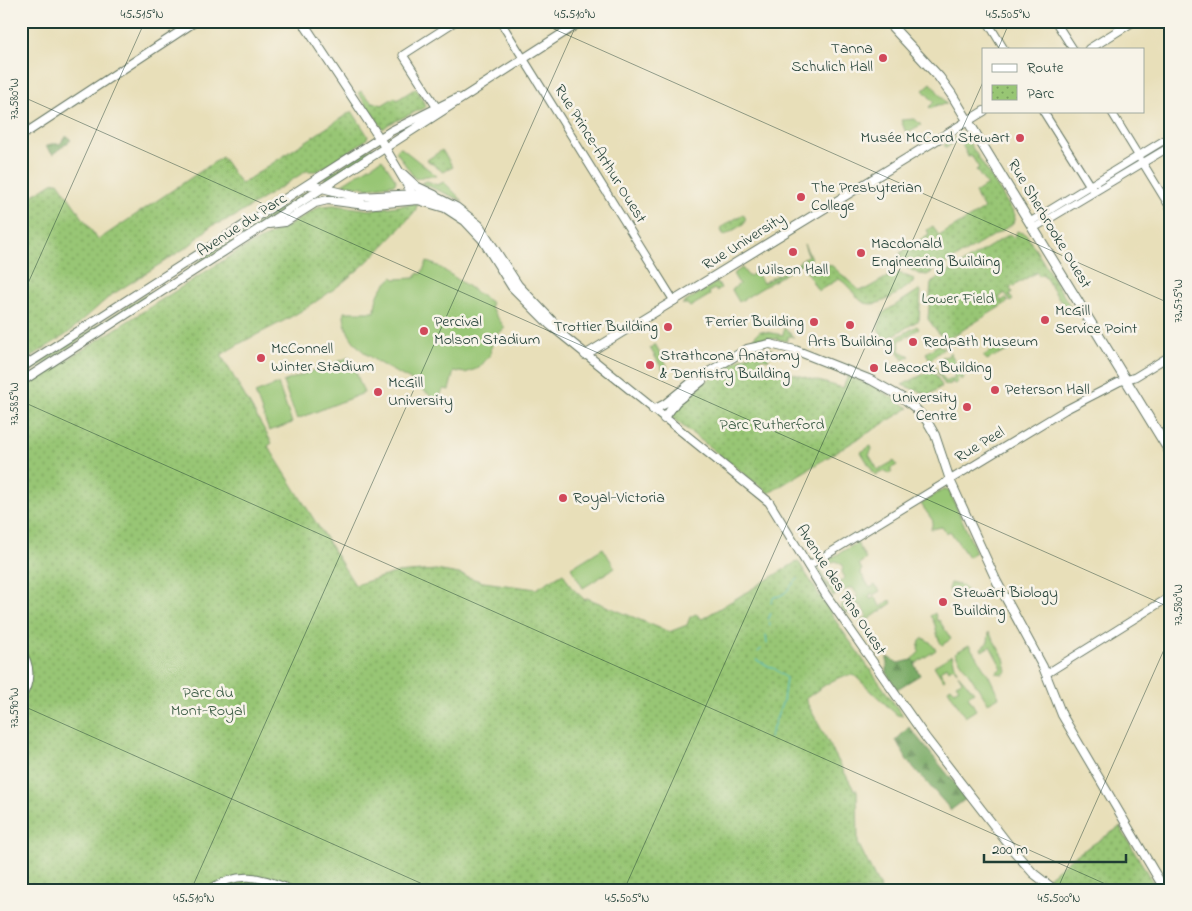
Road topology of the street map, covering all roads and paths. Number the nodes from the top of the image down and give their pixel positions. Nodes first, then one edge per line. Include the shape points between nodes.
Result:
1 (196, 21) edge
2 (302, 21) edge
3 (456, 21) edge
4 (500, 21) edge
5 (582, 21) edge
6 (887, 21) edge
7 (987, 21) edge
8 (1055, 21) edge
9 (1134, 21) edge
10 (1003, 48) edge
11 (1072, 48) edge
12 (1091, 48) edge
13 (524, 58) junction
14 (439, 111) junction
15 (982, 112) edge
16 (1044, 112) edge
17 (1112, 112) edge
18 (968, 121) junction
19 (21, 136) edge
20 (1171, 136) edge
21 (380, 138) junction
22 (1171, 146) edge
23 (386, 149) junction
24 (1138, 156) junction
25 (1143, 163) junction
26 (399, 168) junction
27 (310, 185) junction
28 (323, 189) junction
29 (1092, 189) junction
30 (412, 193) junction
31 (418, 200) junction
32 (443, 200) junction
33 (1171, 209) edge
34 (269, 224) junction
35 (1032, 225) junction
36 (674, 301) junction
37 (569, 340) junction
38 (585, 354) junction
39 (1171, 355) edge
40 (21, 368) edge
41 (708, 374) junction
42 (1126, 380) junction
43 (21, 382) edge
44 (653, 410) junction
45 (664, 419) junction
46 (1171, 454) edge
47 (950, 480) junction
48 (808, 566) junction
49 (1171, 596) edge
50 (21, 651) edge
51 (21, 657) edge
52 (1046, 674) junction
53 (21, 693) edge
54 (21, 698) edge
55 (206, 890) edge
56 (214, 890) edge
57 (285, 890) edge
58 (292, 890) edge
59 (1055, 890) edge
60 (1165, 890) edge

1 - 19 main road
2 - 21 main road, Avenue des Pins Ouest
3 - 14 street via 403,55
4 - 13 street, Rue Prince-Arthur Ouest
5 - 13 main road, Avenue du Parc
6 - 18 main road, Rue Sherbrooke Ouest via 942,82
7 - 10 street
8 - 11 street
9 - 12 main road
13 - 14 main road, Avenue du Parc
13 - 36 street, Rue Prince-Arthur Ouest
14 - 21 main road, Avenue du Parc via 402,125
14 - 23 main road, Avenue du Parc
15 - 18 main road, Rue University
16 - 29 street
17 - 24 street
18 - 35 main road, Rue Sherbrooke Ouest
18 - 36 main road, Rue University
20 - 24 street
21 - 23 main road, Avenue des Pins Ouest
21 - 27 main road, Avenue du Parc
22 - 25 street
23 - 26 main road, Avenue des Pins Ouest
23 - 28 main road, Avenue du Parc
24 - 25 street
24 - 29 street
25 - 29 street
25 - 33 street
26 - 30 main road, Avenue des Pins Ouest
26 - 32 main road, Avenue des Pins Ouest via 415,185
27 - 28 main road, Avenue des Pins Ouest
27 - 40 main road, Avenue du Parc
28 - 30 main road, Avenue des Pins Ouest via 361,197
28 - 34 main road, Avenue du Parc
29 - 35 street
30 - 31 main road, Avenue des Pins Ouest
30 - 32 main road, Avenue des Pins Ouest
31 - 34 main road, Avenue des Pins Ouest via 365,204 326,200 315,203 285,222
31 - 37 main road, Avenue des Pins Ouest via 448,209 470,225 514,288
32 - 37 main road, Avenue des Pins Ouest via 479,225 516,283
34 - 43 main road, Avenue du Parc
35 - 42 main road, Rue Sherbrooke Ouest
36 - 38 main road, Rue University
37 - 38 main road, Avenue des Pins Ouest
38 - 44 main road, Avenue des Pins Ouest
39 - 42 street, Rue Peel
41 - 44 main road
41 - 45 main road via 676,402
41 - 47 main road via 747,349 770,344 787,347 871,380 903,398 928,421
42 - 46 main road, Rue Sherbrooke Ouest
42 - 47 street, Rue Peel via 1068,408
44 - 45 main road, Avenue des Pins Ouest
45 - 48 main road, Avenue des Pins Ouest via 770,502
47 - 48 street, Rue Peel
47 - 52 main road via 997,582
48 - 59 main road, Avenue des Pins Ouest via 933,748 1012,849
49 - 52 street
50 - 54 street via 29,678
51 - 53 street via 26,675
52 - 60 main road via 1065,720
55 - 58 street via 226,879 243,876
56 - 57 street via 229,881 244,879

